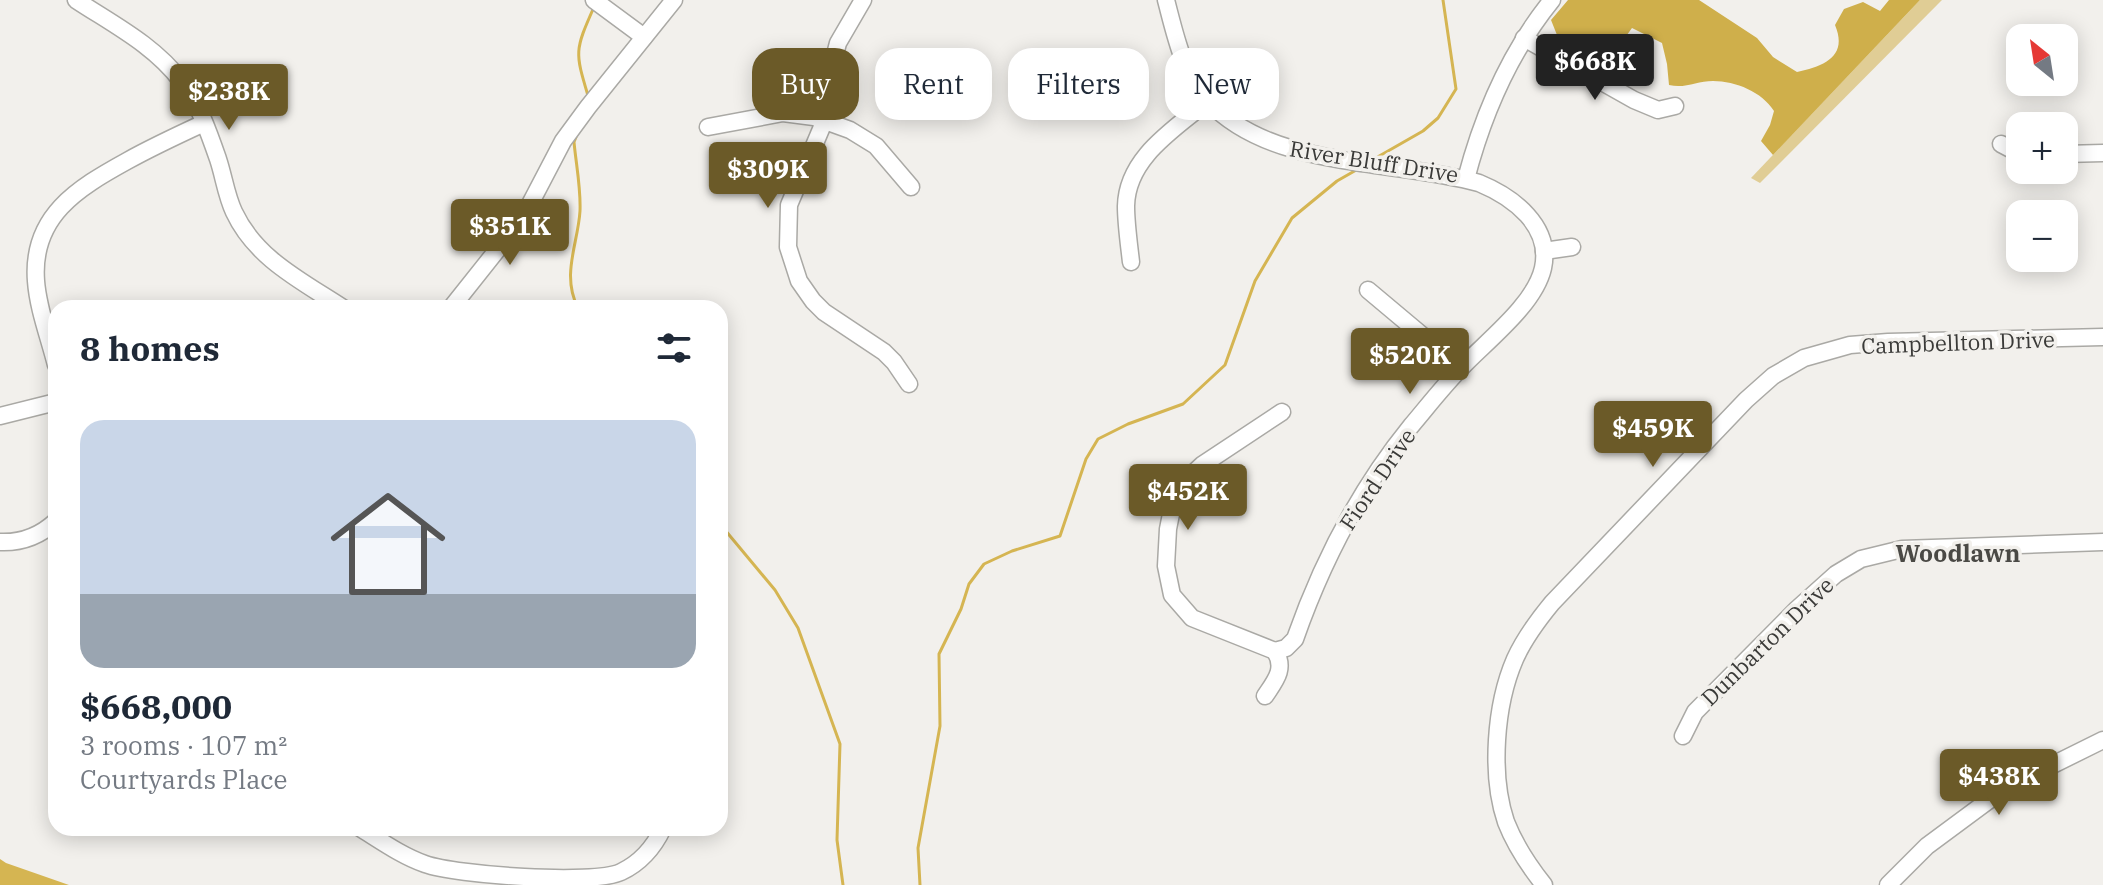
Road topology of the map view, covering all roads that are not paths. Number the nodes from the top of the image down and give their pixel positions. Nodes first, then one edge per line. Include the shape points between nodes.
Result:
1 (76, 0) edge
2 (594, 0) edge
3 (674, 0) edge
4 (863, 0) edge
5 (1166, 0) edge
6 (1552, 0) edge
7 (644, 37) junction
8 (1524, 38) junction
9 (1178, 48) edge
10 (1675, 106) dead end
11 (1186, 120) edge
12 (1231, 120) edge
13 (824, 122) junction
14 (204, 123) junction
15 (708, 127) dead end
16 (2001, 144) dead end
17 (2006, 147) edge
18 (2103, 153) edge
19 (2078, 154) edge
20 (1466, 179) junction
21 (911, 187) dead end
22 (1572, 247) dead end
23 (1544, 251) junction
24 (1131, 262) dead end
25 (1368, 290) dead end
26 (331, 300) edge
27 (457, 300) edge
28 (48, 331) edge
29 (2103, 337) edge
30 (1461, 368) junction
31 (909, 384) dead end
32 (48, 404) edge
33 (1282, 412) dead end
34 (0, 416) edge
35 (48, 527) edge
36 (0, 542) edge
37 (2103, 542) edge
38 (1275, 651) junction
39 (1265, 696) dead end
40 (1683, 736) dead end
41 (2103, 740) edge
42 (373, 836) edge
43 (658, 836) edge
44 (1544, 885) edge
45 (1888, 885) edge

1 - 14 street via 143,41 181,81
2 - 7 street
3 - 7 street
4 - 13 street via 834,56
5 - 9 street, River Bluff Drive
6 - 8 street, River Bluff Drive
7 - 27 street via 563,141 513,230
8 - 10 street via 1634,100 1658,110
8 - 20 street, River Bluff Drive via 1477,134
11 - 24 street via 1135,171 1126,206
12 - 20 street, River Bluff Drive via 1276,145
13 - 15 street via 783,113
13 - 21 street via 876,146
13 - 31 street via 789,205 787,233 794,270 824,312 884,352
14 - 26 street via 228,197 248,237 274,263
14 - 28 street via 91,181 55,214 36,262
16 - 17 street
18 - 19 street
20 - 23 street via 1492,188 1525,212 1540,233
22 - 23 street
23 - 30 street, Fiord Drive via 1540,279 1525,302
25 - 30 street
29 - 44 street, Campbellton Drive via 1850,345 1804,358 1746,400 1552,603 1514,662 1503,699 1496,761 1505,819
30 - 38 street, Fiord Drive via 1410,427 1359,500 1324,564 1295,639
32 - 34 street
33 - 38 street via 1186,480 1174,499 1166,566 1172,595 1192,618
35 - 36 street via 32,538
37 - 40 street, Dunbarton Drive via 1902,549 1861,559 1797,609 1695,712
38 - 39 street via 1280,673
41 - 45 street via 2004,789 1927,846
42 - 43 street via 438,869 573,877 610,876 631,867

